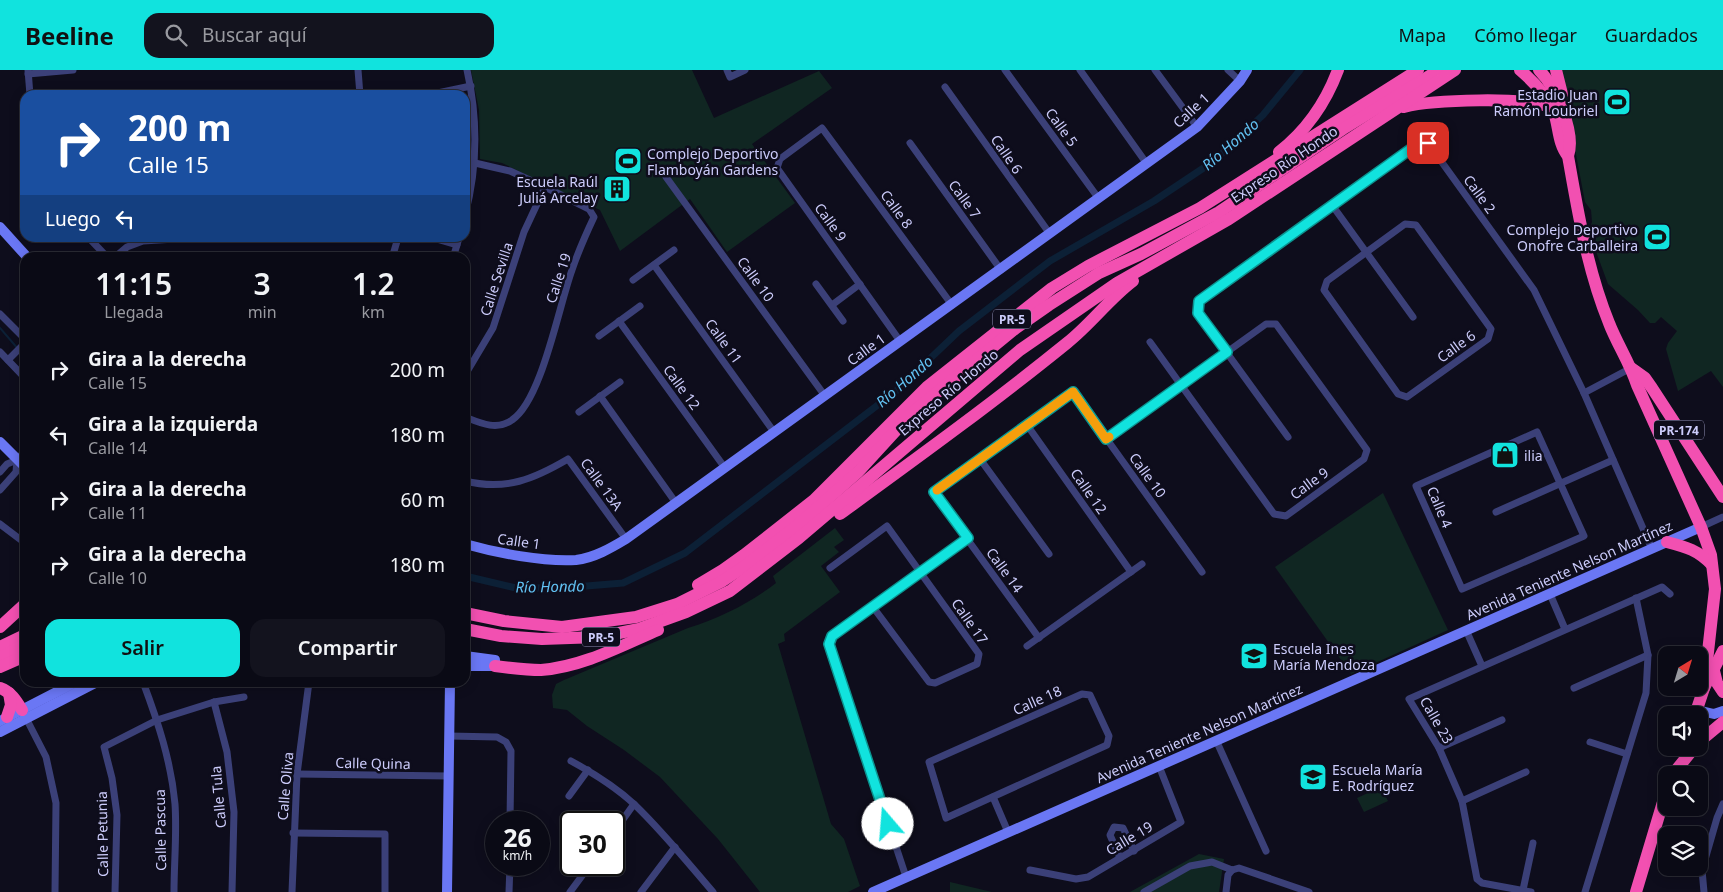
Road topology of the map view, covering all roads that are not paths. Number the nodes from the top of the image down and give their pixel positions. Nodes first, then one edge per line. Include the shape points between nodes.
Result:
1 (73, 70) edge
2 (358, 70) edge
3 (467, 70) edge
4 (727, 70) edge
5 (745, 70) edge
6 (1006, 70) edge
7 (1080, 70) edge
8 (1155, 70) edge
9 (1228, 70) edge
10 (1247, 70) edge
11 (1338, 70) edge
12 (1418, 70) edge
13 (1439, 70) edge
14 (1455, 70) edge
15 (1520, 70) edge
16 (1556, 70) edge
17 (28, 72) edge
18 (1540, 74) edge
19 (1240, 81) junction
20 (471, 86) junction
21 (944, 87) dead end
22 (30, 90) edge
23 (360, 90) edge
24 (452, 90) edge
25 (1522, 101) junction
26 (1556, 106) junction
27 (1395, 109) junction
28 (822, 128) joint
29 (1196, 128) junction
30 (910, 143) dead end
31 (475, 163) junction
32 (1147, 164) junction
33 (666, 177) dead end
34 (1238, 184) junction
35 (545, 187) junction
36 (470, 198) edge
37 (1099, 199) junction
38 (1332, 205) junction
39 (0, 227) edge
40 (1050, 234) junction
41 (93, 242) edge
42 (143, 242) edge
43 (1190, 242) junction
44 (674, 250) dead end
45 (23, 252) edge
46 (102, 252) edge
47 (121, 252) edge
48 (1366, 252) junction
49 (654, 265) junction
50 (1001, 270) junction
51 (633, 280) dead end
52 (816, 284) dead end
53 (860, 284) junction
54 (832, 305) junction
55 (952, 305) junction
56 (640, 306) dead end
57 (0, 314) edge
58 (1413, 317) dead end
59 (619, 321) junction
60 (843, 321) dead end
61 (20, 336) edge
62 (599, 336) dead end
63 (900, 341) junction
64 (1150, 342) dead end
65 (20, 347) edge
66 (0, 352) edge
67 (1227, 352) junction
68 (8, 360) junction
69 (470, 367) edge
70 (1631, 368) junction
71 (20, 373) edge
72 (985, 379) junction
73 (620, 382) dead end
74 (1181, 386) junction
75 (1584, 393) junction
76 (600, 396) junction
77 (825, 396) junction
78 (579, 412) dead end
79 (470, 419) edge
80 (1027, 425) junction
81 (774, 432) junction
82 (0, 433) edge
83 (1288, 438) dead end
84 (1106, 439) junction
85 (0, 442) edge
86 (20, 458) edge
87 (20, 458) edge
88 (980, 459) junction
89 (1613, 460) junction
90 (20, 461) edge
91 (20, 464) edge
92 (725, 468) junction
93 (0, 472) edge
94 (470, 483) edge
95 (1717, 483) edge
96 (1560, 484) junction
97 (0, 490) edge
98 (1723, 497) edge
99 (676, 503) junction
100 (1496, 512) dead end
101 (1723, 517) edge
102 (0, 524) edge
103 (1700, 527) junction
104 (799, 538) junction
105 (968, 538) junction
106 (20, 539) edge
107 (626, 539) junction
108 (1667, 542) junction
109 (470, 545) edge
110 (1652, 548) junction
111 (1049, 554) dead end
112 (1142, 564) dead end
113 (1712, 565) junction
114 (830, 568) dead end
115 (1130, 572) junction
116 (1202, 572) dead end
117 (921, 573) junction
118 (730, 591) junction
119 (1550, 594) junction
120 (1670, 594) dead end
121 (1636, 598) junction
122 (873, 607) junction
123 (470, 608) edge
124 (20, 609) edge
125 (470, 614) edge
126 (1712, 615) junction
127 (470, 620) edge
128 (0, 627) edge
129 (1566, 629) junction
130 (470, 630) edge
131 (1466, 630) junction
132 (20, 638) edge
133 (1039, 638) junction
134 (1723, 643) edge
135 (1028, 646) dead end
136 (20, 647) edge
137 (0, 648) edge
138 (1723, 651) edge
139 (1708, 652) edge
140 (1648, 655) junction
141 (470, 657) edge
142 (0, 658) edge
143 (20, 658) edge
144 (495, 663) junction
145 (20, 666) edge
146 (470, 666) edge
147 (1482, 666) junction
148 (0, 667) edge
149 (1714, 671) junction
150 (0, 674) edge
151 (1708, 681) edge
152 (68, 687) edge
153 (86, 687) edge
154 (145, 687) edge
155 (308, 687) edge
156 (450, 687) edge
157 (1574, 688) dead end
158 (5, 691) edge
159 (1723, 692) edge
160 (244, 697) dead end
161 (214, 702) junction
162 (1723, 711) edge
163 (24, 714) junction
164 (1708, 714) edge
165 (4, 719) edge
166 (157, 720) junction
167 (1502, 720) dead end
168 (1723, 722) edge
169 (0, 732) edge
170 (1708, 734) edge
171 (449, 736) junction
172 (1216, 740) junction
173 (1590, 742) dead end
174 (1439, 748) junction
175 (1628, 754) junction
176 (1687, 756) edge
177 (571, 761) dead end
178 (1159, 766) junction
179 (1679, 766) edge
180 (588, 770) junction
181 (1526, 772) dead end
182 (297, 774) junction
183 (449, 776) junction
184 (569, 796) dead end
185 (992, 797) junction
186 (1462, 801) junction
187 (634, 804) junction
188 (1723, 804) edge
189 (510, 811) edge
190 (1659, 816) edge
191 (625, 817) edge
192 (1008, 832) junction
193 (293, 833) junction
194 (1533, 843) dead end
195 (675, 847) junction
196 (1134, 850) junction
197 (1266, 851) dead end
198 (1120, 858) junction
199 (1030, 870) dead end
200 (1232, 870) junction
201 (510, 876) edge
202 (582, 876) edge
203 (906, 877) junction
204 (1290, 889) edge
205 (1522, 890) junction
206 (55, 892) edge
207 (115, 892) edge
208 (174, 892) edge
209 (232, 892) edge
210 (292, 892) edge
211 (385, 892) edge
212 (447, 892) edge
213 (509, 892) edge
214 (570, 892) edge
215 (641, 892) edge
216 (713, 892) edge
217 (873, 892) edge
218 (1144, 892) edge
219 (1226, 892) edge
220 (1310, 892) edge
221 (1531, 892) edge
222 (1585, 892) edge
223 (1636, 892) edge
224 (1704, 892) edge

1 - 17 street
2 - 23 street
3 - 20 street
4 - 5 street via 730,77
6 - 37 street, Calle 5
7 - 32 street
8 - 29 street
9 - 19 street
10 - 19 street, Calle 1
11 - 34 highway via 1328,94 1309,122 1281,150
12 - 34 highway, Expreso Río Hondo / PR-5
13 - 125 highway via 1219,212 1142,254 1099,273 1048,305 912,413 858,472 798,524 721,582 676,604 636,618 562,627
14 - 27 highway, Expreso Río Hondo / PR-5
15 - 18 highway, PR-174
16 - 26 highway via 1562,96
17 - 22 street
18 - 25 highway via 1532,94
18 - 26 highway, PR-174 via 1553,87
19 - 29 street, Calle 1
20 - 24 street
20 - 31 street via 476,125
21 - 40 street, Calle 6
25 - 26 highway
25 - 27 highway via 1434,102
26 - 70 highway, PR-174 via 1571,148 1568,156 1594,278 1609,323
27 - 43 highway, Expreso Río Hondo / PR-5
28 - 53 street, Calle 9 via 780,159 777,168
28 - 55 street, Calle 8
29 - 32 street, Calle 1
30 - 50 street, Calle 7
31 - 35 street, Calle 19 via 510,171
31 - 36 street
32 - 37 street, Calle 1
33 - 77 street, Calle 10
34 - 123 highway, Expreso Río Hondo / PR-5 via 1052,288 927,387 814,500 744,555 701,583 638,609 597,617 527,618
35 - 69 street, Calle Sevilla via 524,232 493,328
35 - 79 street, Calle 19 via 590,209 594,217 572,269 541,374 523,408 512,420 498,426
37 - 40 street, Calle 1
38 - 48 street
38 - 67 street, Calle 2 via 1199,301 1198,313
38 - 75 street, Calle 2 via 1419,143 1428,143 1534,290
39 - 45 street
40 - 50 street, Calle 1
41 - 46 street
42 - 47 street
43 - 72 highway, Expreso Río Hondo / PR-5 via 1117,283 1020,350
43 - 104 highway via 1129,285 1069,342 974,417 837,515
44 - 49 street
48 - 48 street, Calle 6 via 1405,224 1416,225 1491,329 1488,339 1407,397 1398,394 1324,290 1327,281
48 - 58 street
49 - 51 street
49 - 81 street, Calle 11
50 - 55 street, Calle 1
52 - 54 street
53 - 54 street
53 - 63 street, Calle 9
54 - 60 street
55 - 63 street, Calle 1
56 - 59 street
57 - 61 street
59 - 62 street
59 - 92 street, Calle 12
63 - 77 street, Calle 1
64 - 74 street, Calle 9
65 - 68 street
66 - 68 street
67 - 74 street
67 - 74 street, Calle 9 via 1266,324 1276,324 1367,450 1364,459 1286,516 1274,514
67 - 83 street
68 - 71 street
70 - 75 street
70 - 95 highway, PR-174 via 1645,378
70 - 103 highway, PR-174
72 - 104 highway, Expreso Río Hondo / PR-5
72 - 127 highway via 954,400 797,532 724,586 697,601 637,622 584,631 502,628
73 - 76 street
74 - 84 street
75 - 89 street, Calle 2
76 - 78 street
76 - 99 street
77 - 81 street, Calle 1
80 - 84 street, Calle 10 via 1073,392
80 - 88 street
80 - 115 street, Calle 12
81 - 92 street, Calle 1
82 - 86 street
84 - 116 street, Calle 10
85 - 87 street
88 - 105 street, Calle 14 via 934,492
88 - 111 street
89 - 96 street
89 - 110 street, Calle 2
90 - 93 street via 7,464
91 - 97 street
92 - 99 street, Calle 1
94 - 107 street, Calle 13A via 516,482 542,474 568,458
95 - 98 highway, PR-174
96 - 96 street, Calle 4 via 1584,536 1462,589 1416,486 1537,432
96 - 100 street
99 - 107 street, Calle 1
101 - 103 street
102 - 106 street
103 - 108 street, Avenida Teniente Nelson Martínez
103 - 113 highway, PR-174
104 - 118 highway, Expreso Río Hondo / PR-5
105 - 117 street
105 - 133 street, Calle 14
107 - 109 street, Calle 1 via 600,554 577,560 509,555
108 - 110 street, Avenida Teniente Nelson Martínez
108 - 113 highway via 1688,548
110 - 119 street, Avenida Teniente Nelson Martínez
112 - 115 street
113 - 126 highway, PR-174 via 1715,590
114 - 117 street via 887,526
115 - 133 street
117 - 122 street
117 - 122 street, Calle 17 via 979,654 977,664 936,683 929,682
118 - 130 highway, Expreso Río Hondo / PR-5 via 670,618 607,636 542,639
118 - 144 highway via 696,613 581,662 541,670
119 - 129 street
119 - 131 street, Avenida Teniente Nelson Martínez
120 - 121 street, Calle 23 via 1662,587
121 - 129 street, Calle 23
121 - 140 street
122 - 203 street via 832,636 829,644
124 - 128 highway
126 - 134 highway via 1717,640
126 - 139 highway, PR-174
129 - 147 street, Calle 23
131 - 147 street
131 - 172 street, Avenida Teniente Nelson Martínez
132 - 137 highway
133 - 135 street
136 - 142 highway
138 - 149 highway, PR-174
140 - 157 street
140 - 175 street via 1646,693
141 - 144 street
143 - 148 highway
144 - 146 street
145 - 150 highway
147 - 174 street, Calle 23 via 1408,699
149 - 151 highway, PR-174
149 - 159 highway
152 - 163 street
153 - 163 street
154 - 166 street, Calle Pascua
155 - 182 street, Calle Oliva
156 - 171 street
158 - 163 highway via 14,697
158 - 165 highway via 11,706
160 - 161 street
161 - 166 street
161 - 209 street, Calle Tula via 227,752 234,812
162 - 164 street
163 - 165 street
163 - 169 street
163 - 206 street via 46,757 56,803
166 - 207 street, Calle Petunia via 104,747 117,815
166 - 208 street, Calle Pascua via 169,763 175,806
167 - 174 street
168 - 170 highway
171 - 183 street
171 - 189 street via 497,737 506,742 511,751
172 - 178 street, Avenida Teniente Nelson Martínez
172 - 197 street
173 - 175 street
174 - 186 street, Calle 23
175 - 222 street
176 - 179 highway
177 - 180 street
178 - 192 street, Avenida Teniente Nelson Martínez
178 - 196 street, Calle 19 via 1181,822
180 - 184 street
180 - 187 street
181 - 186 street
182 - 183 street, Calle Quina
182 - 193 street, Calle Oliva
183 - 212 street
185 - 185 street, Calle 18 via 1108,745 1109,736 1090,695 1082,694 928,762 946,818
185 - 192 street
186 - 205 street, Calle 23 via 1476,878 1482,883
187 - 191 street
187 - 195 street
188 - 224 street via 1702,870
190 - 223 highway
192 - 203 street, Avenida Teniente Nelson Martínez
193 - 210 street, Calle Oliva
193 - 211 street via 385,834
194 - 205 street
195 - 215 street
195 - 216 street
196 - 198 street, Calle 19
196 - 198 street via 1123,828 1114,827 1110,835
198 - 199 street, Calle 19 via 1076,879
200 - 204 street via 1238,868
200 - 218 street via 1212,862 1190,866
200 - 219 street via 1228,875
201 - 213 street
202 - 214 street
203 - 217 street, Avenida Teniente Nelson Martínez
204 - 220 street
205 - 221 street, Calle 23

